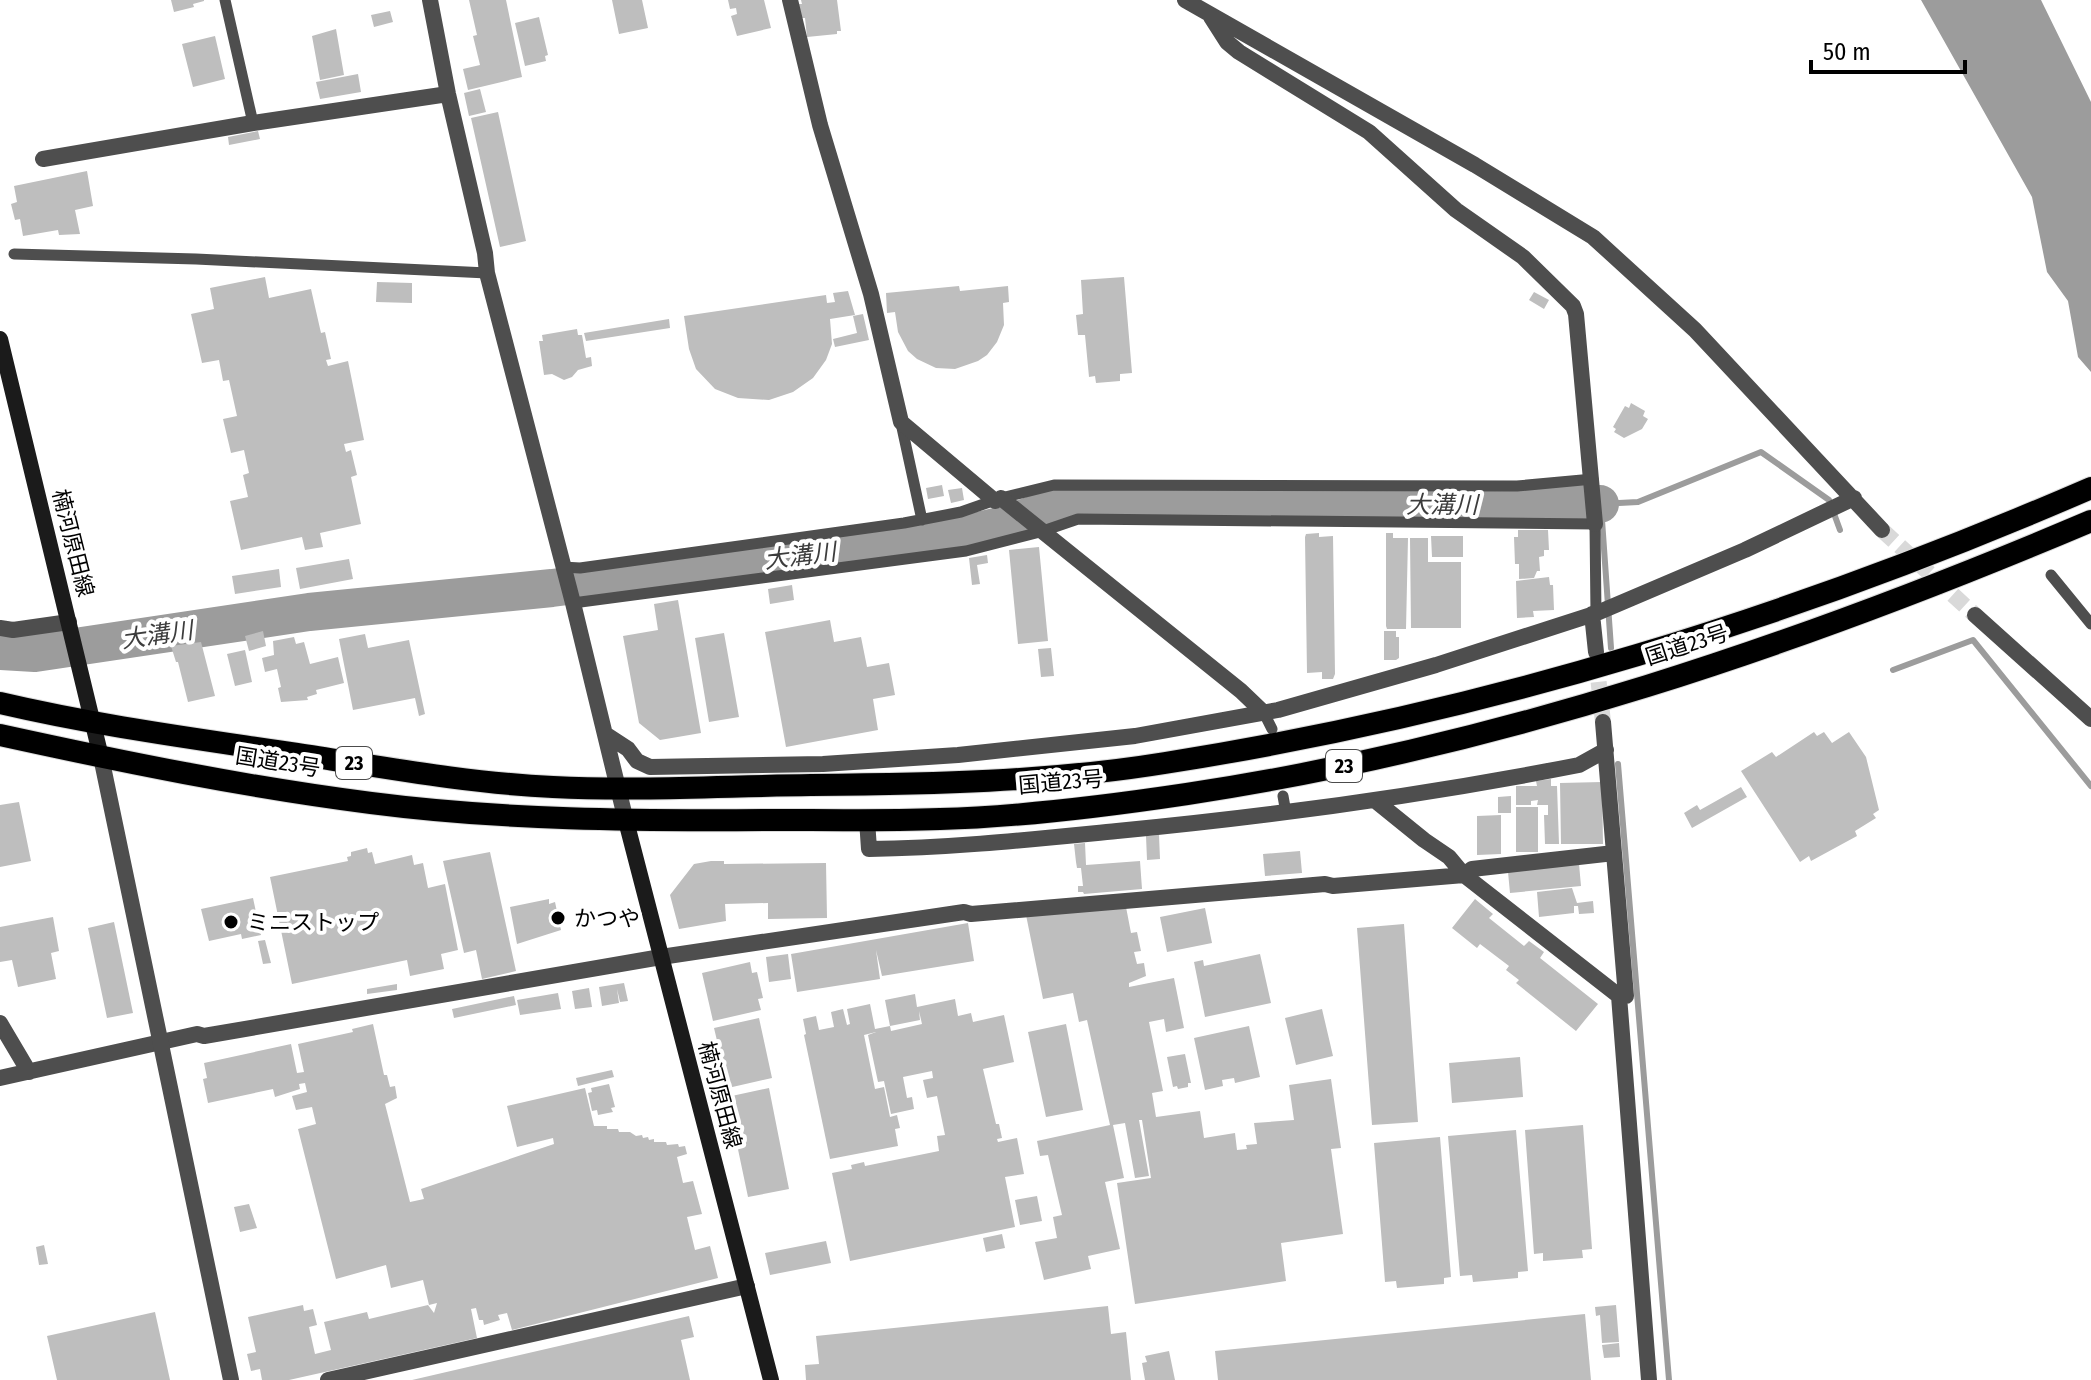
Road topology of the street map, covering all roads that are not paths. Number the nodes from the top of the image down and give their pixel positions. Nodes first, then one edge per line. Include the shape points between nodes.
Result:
1 (225, 0) edge
2 (430, 0) edge
3 (790, 0) edge
4 (1185, 0) edge
5 (1207, 13) junction
6 (448, 94) junction
7 (253, 123) junction
8 (43, 159) dead end
9 (14, 254) dead end
10 (487, 273) junction
11 (0, 339) edge
12 (901, 422) junction
13 (1593, 482) junction
14 (2091, 488) edge
15 (1849, 500) junction
16 (1000, 501) junction
17 (922, 520) junction
18 (1595, 521) junction
19 (2091, 521) edge
20 (1037, 530) junction
21 (1882, 530) tunnel mouth
22 (564, 569) junction
23 (2051, 575) dead end
24 (572, 601) junction
25 (1595, 614) junction
26 (1975, 615) tunnel mouth
27 (2091, 624) edge
28 (70, 625) junction
29 (0, 628) edge
30 (1596, 652) tunnel mouth
31 (0, 703) edge
32 (1264, 713) junction
33 (2091, 719) edge
34 (92, 721) junction
35 (1603, 722) tunnel mouth
36 (1272, 729) dead end
37 (605, 734) junction
38 (0, 735) edge
39 (1606, 750) junction
40 (101, 757) junction
41 (618, 787) junction
42 (1283, 796) dead end
43 (1377, 802) junction
44 (1286, 813) junction
45 (867, 820) junction
46 (626, 821) junction
47 (1614, 853) junction
48 (1464, 875) junction
49 (661, 957) junction
50 (1619, 996) junction
51 (0, 1023) edge
52 (161, 1043) junction
53 (29, 1072) junction
54 (0, 1078) edge
55 (747, 1286) junction
56 (231, 1380) edge
57 (328, 1380) edge
58 (771, 1380) edge
59 (1649, 1380) edge

1 - 7 lane
2 - 6 street
3 - 12 street
4 - 5 street
5 - 13 street via 1239,52 1369,132 1456,210 1523,257 1573,306
5 - 15 street via 1593,237 1695,330
6 - 7 street
6 - 10 street
7 - 8 street
9 - 10 lane
10 - 22 street
11 - 28 main road, 楠河原田線
12 - 16 street
12 - 17 lane
13 - 16 lane via 1072,484 1036,488
13 - 18 street
14 - 41 highway, 国道23号 / 23 via 1866,579 1730,627 1539,686 1416,716 1160,764 1009,780
15 - 21 street
15 - 25 street
16 - 17 lane
16 - 20 street
17 - 22 lane
18 - 20 lane via 1078,519
18 - 25 lane
19 - 45 highway, 国道23号 / 23 via 1881,607 1729,659 1418,750 1183,795 944,819
20 - 24 lane via 990,546 923,558
20 - 32 street
22 - 24 street
23 - 27 lane
24 - 37 street
25 - 30 street
25 - 32 street
26 - 33 street
28 - 29 street
28 - 34 main road, 楠河原田線
31 - 34 highway, 国道23号 / 23
32 - 36 lane
32 - 37 street via 1135,736 823,764 650,767
34 - 40 main road, 楠河原田線
34 - 41 highway, 国道23号 / 23 via 457,778
35 - 39 street
37 - 41 street
38 - 40 highway, 国道23号 / 23
39 - 43 street via 1579,765
39 - 47 street
40 - 46 highway, 国道23号 / 23 via 369,803
40 - 52 street
41 - 46 street
42 - 44 lane
43 - 44 street
43 - 48 street via 1449,857
44 - 45 street via 1037,839 869,849
45 - 46 highway, 国道23号 / 23
46 - 49 main road, 楠河原田線
47 - 48 street via 1472,869
47 - 50 street via 1626,996
48 - 49 street via 964,912
48 - 50 street
49 - 52 street
49 - 55 main road, 楠河原田線
50 - 59 street
51 - 53 street
52 - 53 street
52 - 56 street
53 - 54 street
55 - 57 street
55 - 58 main road, 楠河原田線

